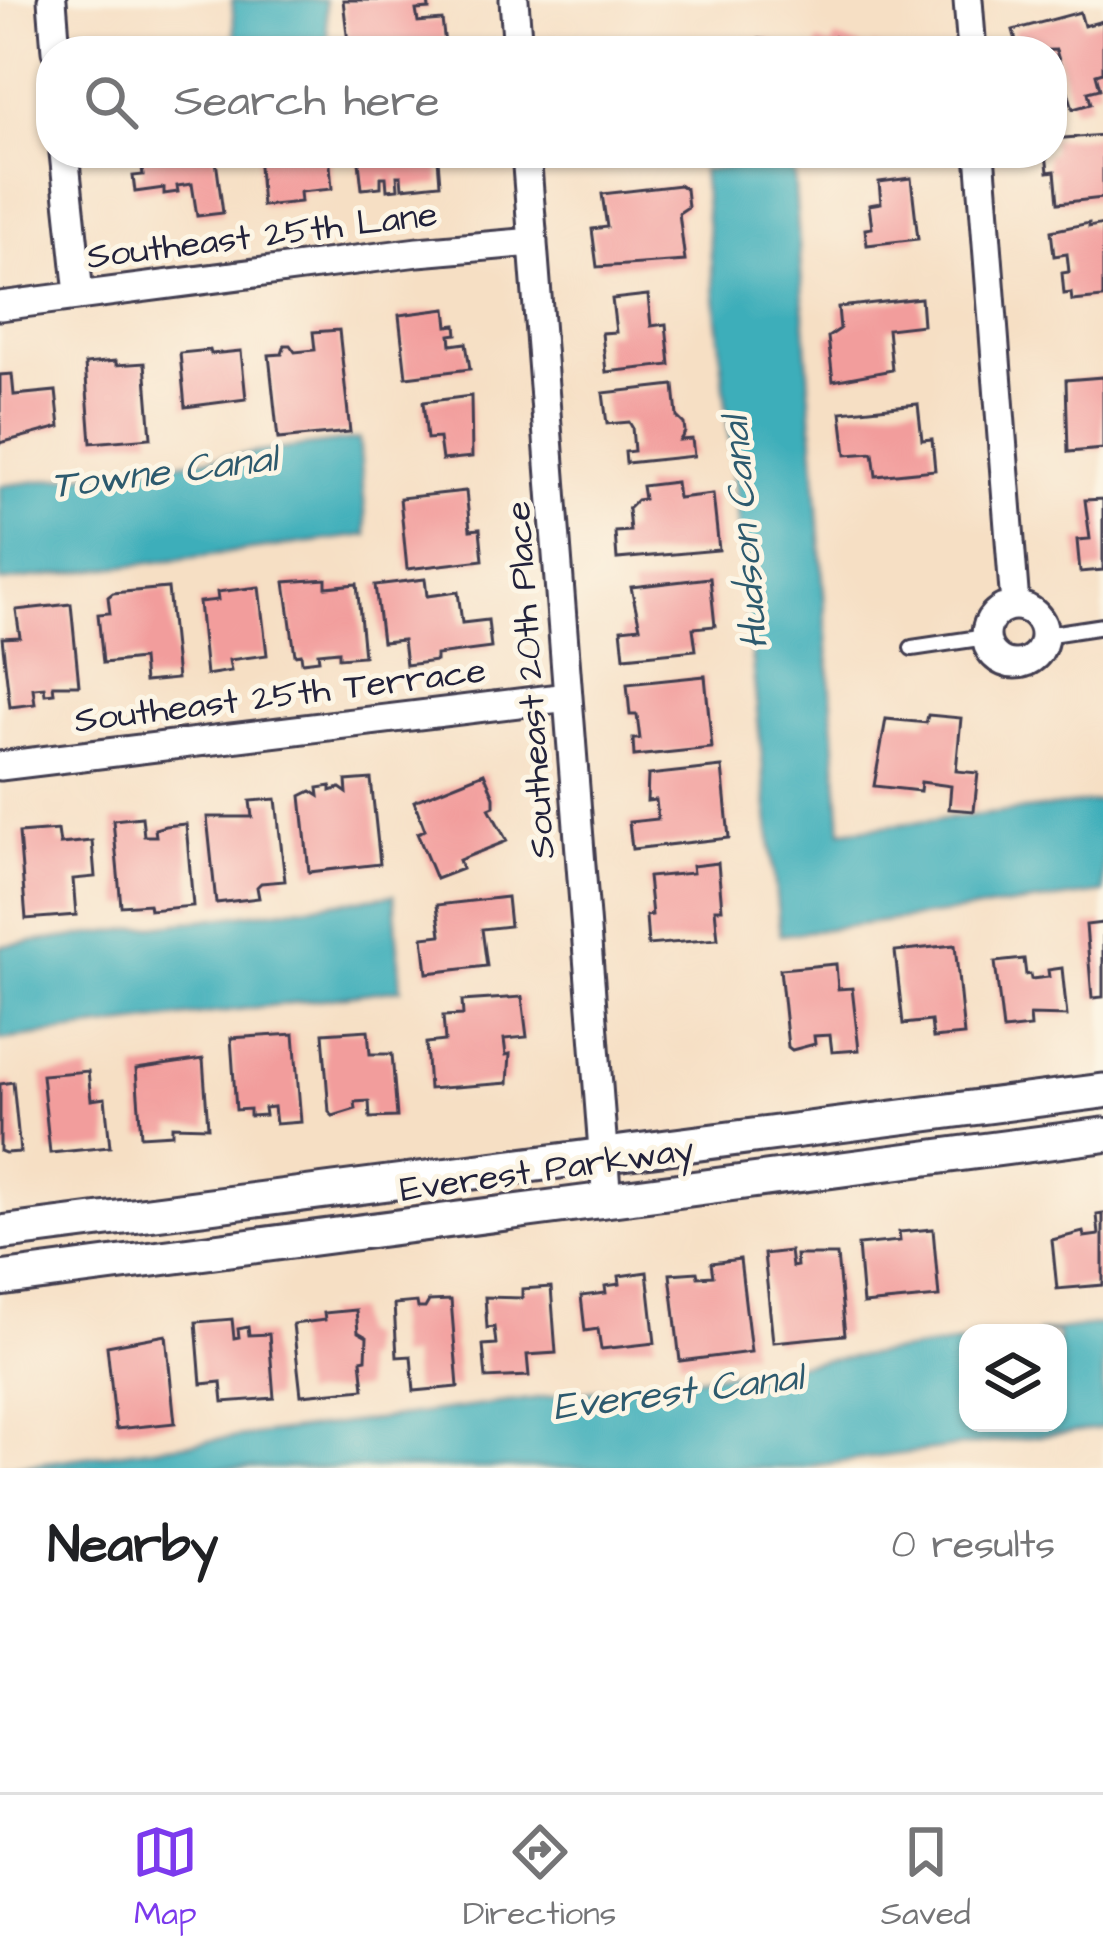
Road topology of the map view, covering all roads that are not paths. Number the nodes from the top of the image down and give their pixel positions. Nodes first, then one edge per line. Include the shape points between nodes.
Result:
1 (52, 0) edge
2 (514, 0) edge
3 (968, 0) edge
4 (55, 36) edge
5 (517, 36) edge
6 (971, 36) edge
7 (66, 168) edge
8 (527, 168) edge
9 (981, 168) edge
10 (533, 242) junction
11 (79, 294) junction
12 (0, 306) edge
13 (1015, 605) junction
14 (1103, 626) edge
15 (1044, 635) junction
16 (986, 637) junction
17 (912, 648) dead end
18 (568, 698) junction
19 (0, 766) edge
20 (1103, 1091) edge
21 (1103, 1135) edge
22 (603, 1156) junction
23 (607, 1202) junction
24 (0, 1233) edge
25 (0, 1280) edge

1 - 4 street
2 - 5 street
3 - 6 street
7 - 11 street
8 - 10 street, Southeast 20th Place
9 - 13 street
10 - 11 street, Southeast 25th Lane
10 - 18 street, Southeast 20th Place
11 - 12 street, Southeast 25th Lane
13 - 15 street via 1039,617
13 - 16 street via 990,619
14 - 15 lane
15 - 16 street via 1038,653 1011,664 994,655
16 - 17 lane
18 - 19 street, Southeast 25th Terrace
18 - 22 street, Southeast 20th Place
20 - 22 street, Everest Parkway
21 - 23 street, Everest Parkway
22 - 23 street, Southeast 20th Place
22 - 24 street, Everest Parkway
23 - 25 street, Everest Parkway

